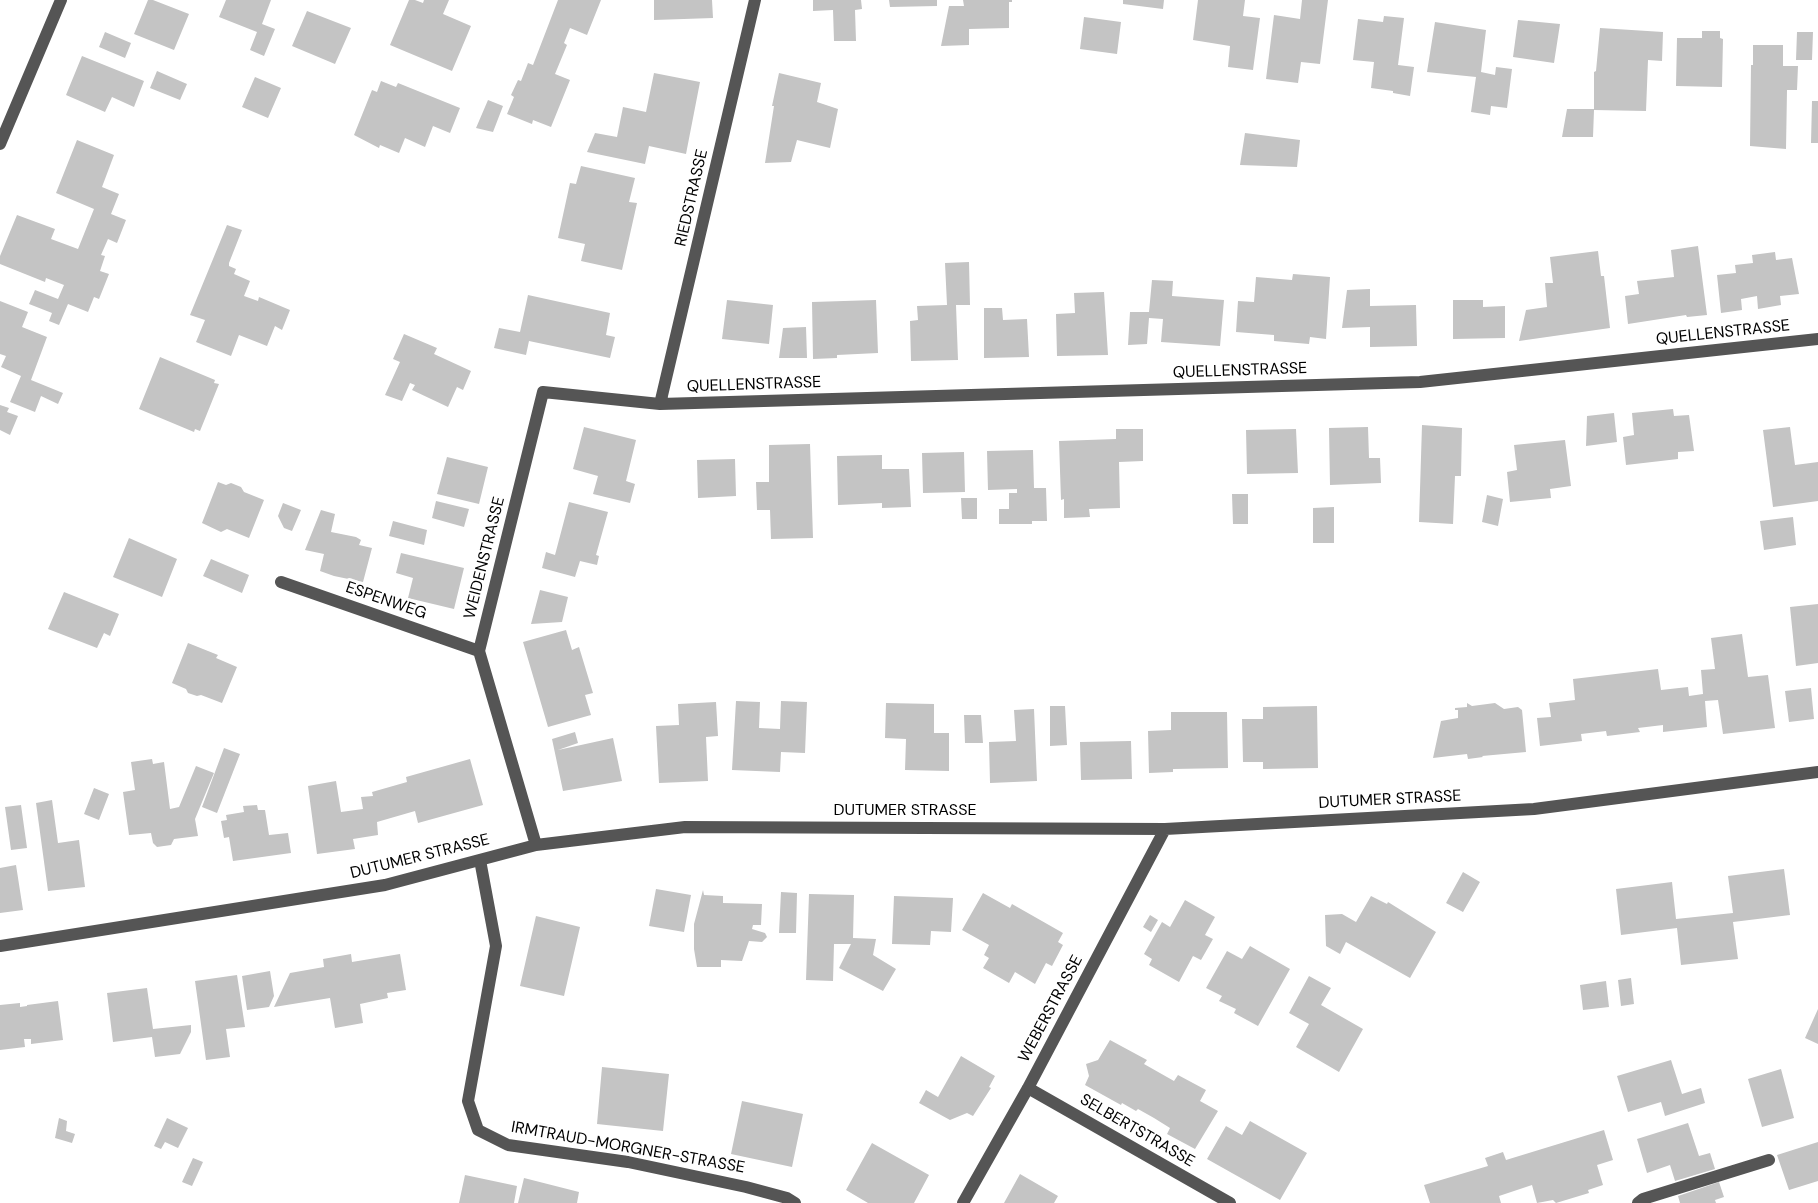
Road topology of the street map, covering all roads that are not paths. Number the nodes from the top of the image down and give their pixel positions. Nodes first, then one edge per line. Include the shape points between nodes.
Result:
1 (61, 0) edge
2 (755, 0) edge
3 (0, 144) edge
4 (1818, 339) edge
5 (660, 404) junction
6 (281, 582) dead end
7 (479, 651) junction
8 (1818, 772) edge
9 (1165, 829) junction
10 (536, 845) junction
11 (480, 860) junction
12 (0, 946) edge
13 (1028, 1088) junction
14 (1769, 1160) dead end
15 (795, 1203) edge
16 (963, 1203) edge
17 (1230, 1203) edge
18 (1638, 1203) edge

1 - 3 street
2 - 5 street, RIEDSTRASSE
4 - 5 street, QUELLENSTRASSE via 1420,382
5 - 7 street, WEIDENSTRASSE via 543,392
6 - 7 street, ESPENWEG
7 - 10 street
8 - 9 street, DUTUMER STRASSE via 1534,809
9 - 10 street, DUTUMER STRASSE via 685,827
9 - 13 street, WEBERSTRASSE
10 - 11 street, DUTUMER STRASSE
11 - 12 street, DUTUMER STRASSE via 385,885
11 - 15 street, IRMTRAUD-MORGNER-STRASSE via 496,946 468,1101 478,1130 508,1145 628,1162 746,1187
13 - 16 street, WEBERSTRASSE
13 - 17 street, SELBERTSTRASSE
14 - 18 street

